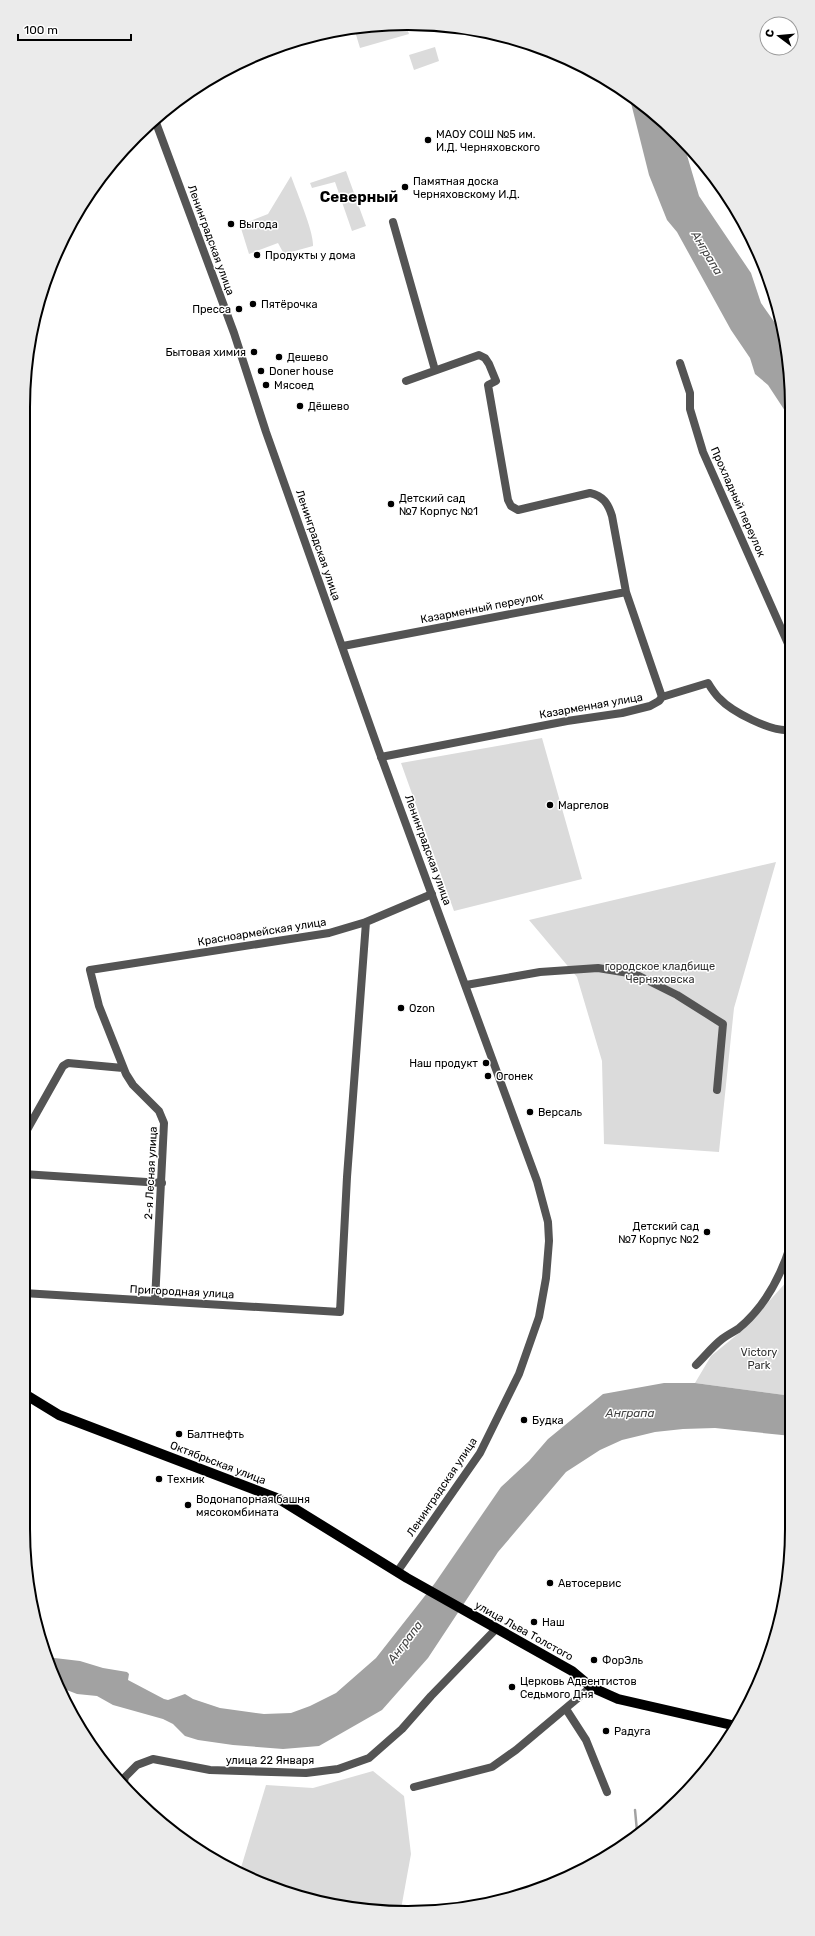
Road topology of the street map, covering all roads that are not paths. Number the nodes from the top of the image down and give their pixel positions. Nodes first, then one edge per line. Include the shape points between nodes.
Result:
1 (157, 126) edge
2 (393, 222) dead end
3 (680, 363) dead end
4 (436, 370) junction
5 (406, 380) dead end
6 (626, 592) junction
7 (785, 635) edge
8 (343, 646) junction
9 (662, 697) junction
10 (785, 731) edge
11 (381, 757) junction
12 (432, 894) junction
13 (366, 922) junction
14 (90, 970) joint
15 (466, 985) junction
16 (123, 1068) junction
17 (717, 1090) dead end
18 (30, 1125) edge
19 (30, 1174) edge
20 (162, 1183) junction
21 (785, 1260) edge
22 (30, 1293) edge
23 (155, 1301) junction
24 (696, 1365) dead end
25 (30, 1397) edge
26 (397, 1572) junction
27 (495, 1630) junction
28 (591, 1687) junction
29 (566, 1708) junction
30 (729, 1724) edge
31 (125, 1778) edge
32 (414, 1787) dead end
33 (607, 1792) dead end

1 - 8 street, Ленинградская улица via 234,333 266,432
2 - 4 street
3 - 7 street, Прохладный переулок via 690,393 690,409 703,452
4 - 5 street
4 - 6 street via 479,355 485,358 496,381 488,385 511,506 518,510 590,493 604,499 612,516
6 - 8 street, Казарменный переулок
6 - 9 street
8 - 11 street, Ленинградская улица
9 - 10 street, Казарменная улица via 708,683 728,706 761,724
9 - 11 street, Казарменная улица via 650,706 622,713 567,721
11 - 12 street, Ленинградская улица
12 - 13 street, Красноармейская улица
12 - 15 street, Ленинградская улица
13 - 14 street, Красноармейская улица via 329,933
13 - 23 street, Пригородная улица via 340,1312
14 - 16 street, 2-я Лесная улица via 99,1006
15 - 17 street via 540,972 598,968 635,974 677,995 723,1024
15 - 26 street, Ленинградская улица via 537,1181 548,1222 546,1278 539,1316 520,1374 480,1453
16 - 18 street via 68,1063 63,1066
16 - 20 street, 2-я Лесная улица via 133,1085 155,1106 163,1118 165,1128
19 - 20 street
20 - 23 street, 2-я Лесная улица
21 - 24 street via 777,1282 750,1317 721,1339
22 - 23 street, Пригородная улица
25 - 26 main road, Октябрьская улица via 59,1415 279,1499
26 - 27 main road, улица Льва Толстого
27 - 28 main road, улица Льва Толстого via 572,1672
27 - 31 street, улица 22 Января via 402,1729 369,1758 338,1769 306,1773 210,1770 153,1759 137,1766
28 - 29 street
28 - 30 main road, улица Льва Толстого via 618,1699
29 - 32 street via 492,1767
29 - 33 street via 586,1740

